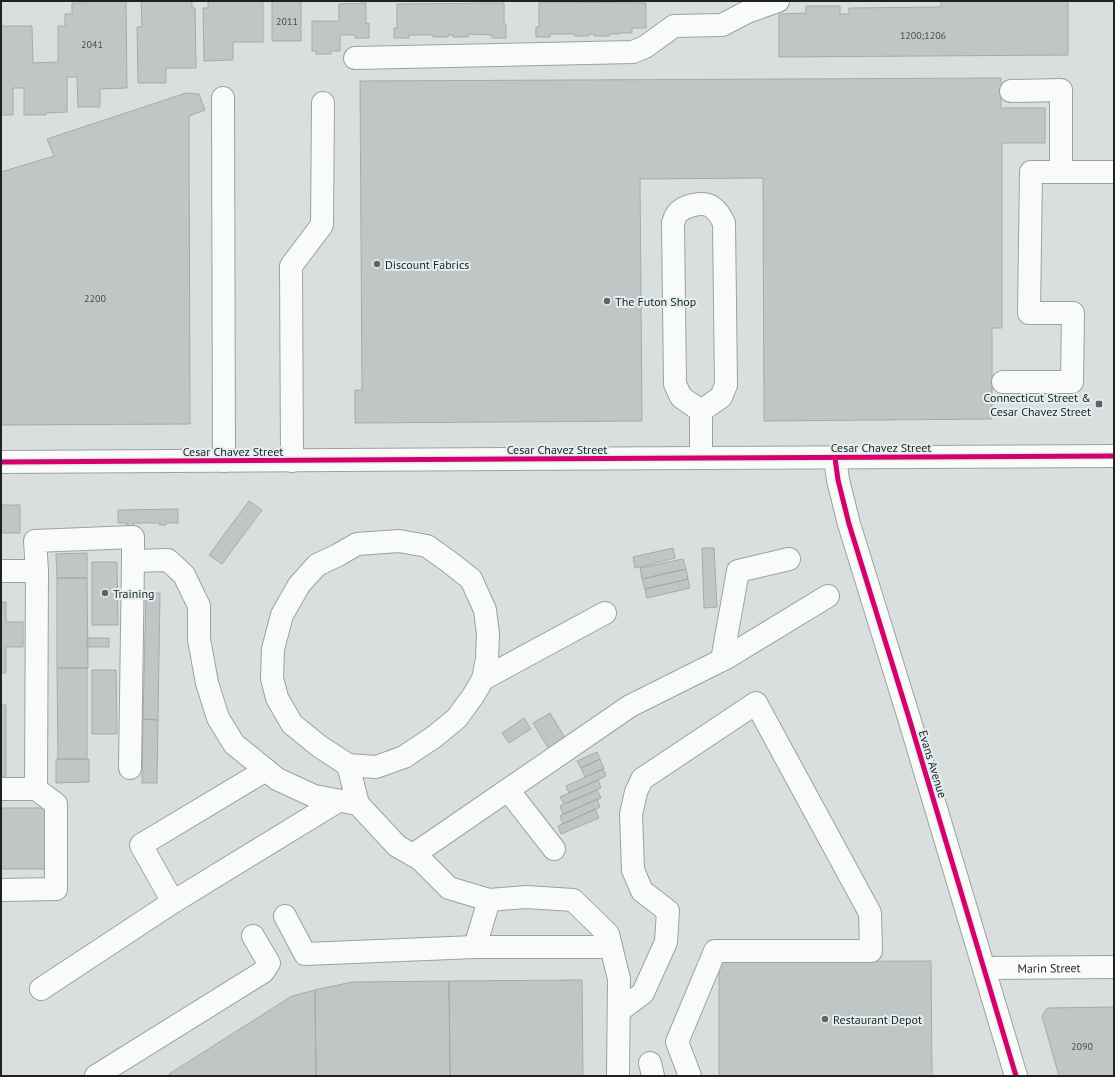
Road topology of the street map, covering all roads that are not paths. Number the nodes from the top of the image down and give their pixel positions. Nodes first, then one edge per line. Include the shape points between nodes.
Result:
1 (778, 1) edge
2 (355, 58) dead end
3 (1011, 91) dead end
4 (222, 98) dead end
5 (323, 103) dead end
6 (1061, 172) junction
7 (1114, 172) edge
8 (1003, 382) dead end
9 (701, 411) junction
10 (1114, 456) edge
11 (701, 458) junction
12 (835, 458) junction
13 (224, 461) junction
14 (292, 461) junction
15 (1, 462) edge
16 (788, 560) dead end
17 (133, 561) junction
18 (1, 571) edge
19 (37, 571) junction
20 (828, 596) dead end
21 (605, 613) dead end
22 (722, 660) junction
23 (483, 679) junction
24 (348, 765) junction
25 (130, 768) dead end
26 (266, 770) junction
27 (1, 789) edge
28 (36, 789) junction
29 (508, 790) junction
30 (348, 803) junction
31 (554, 849) dead end
32 (414, 855) junction
33 (1, 890) edge
34 (489, 900) junction
35 (173, 902) junction
36 (285, 916) dead end
37 (254, 936) dead end
38 (475, 947) junction
39 (611, 947) junction
40 (1114, 967) edge
41 (984, 968) junction
42 (41, 989) dead end
43 (619, 1011) junction
44 (96, 1076) edge
45 (618, 1076) edge
46 (690, 1076) edge
47 (1016, 1076) edge

1 - 2 main road via 747,12 722,25 674,26 634,52
3 - 6 main road via 1061,90
4 - 13 main road
5 - 14 main road via 322,225 291,266
6 - 7 main road
6 - 8 main road via 1031,172 1029,313 1073,313 1072,382
9 - 9 main road via 721,397 726,385 724,223 720,214 712,207 698,204 685,207 677,214 673,223 675,384 681,397
9 - 11 main road
10 - 12 main road, Cesar Chavez Street
11 - 12 main road, Cesar Chavez Street
11 - 14 main road, Cesar Chavez Street
12 - 41 main road, Evans Avenue via 849,524
13 - 14 main road, Cesar Chavez Street
13 - 15 main road, Cesar Chavez Street
16 - 22 main road via 738,571
17 - 19 main road via 133,537 36,541
17 - 25 main road
17 - 26 main road via 168,560 184,575 199,606 199,639 207,683 218,718 234,744
18 - 19 main road
19 - 28 main road
20 - 22 main road
21 - 23 main road
22 - 29 main road via 630,706
23 - 24 main road via 458,718 404,757 376,767
23 - 24 main road via 488,634 484,610 471,579 427,546 399,541 357,544 318,565 299,585 282,615 273,649 272,678 277,698 292,724
24 - 30 main road
26 - 30 main road via 277,779 314,796
26 - 35 main road via 141,845
27 - 28 main road
28 - 33 main road via 56,804 56,889
29 - 31 main road
29 - 32 main road
30 - 32 main road via 397,846
30 - 35 main road
32 - 34 main road via 449,888
34 - 38 main road
34 - 39 main road via 526,897 573,900 608,934
35 - 42 main road
36 - 38 main road via 305,954
37 - 44 main road via 269,963 263,972
38 - 39 main road
39 - 43 main road via 619,979
40 - 41 main road, Marin Street
41 - 47 main road, Evans Avenue
43 - 45 main road
43 - 46 main road via 643,993 666,942 668,911 642,892 633,870 631,814 636,792 642,779 756,702 870,914 871,951 715,950 677,1042

